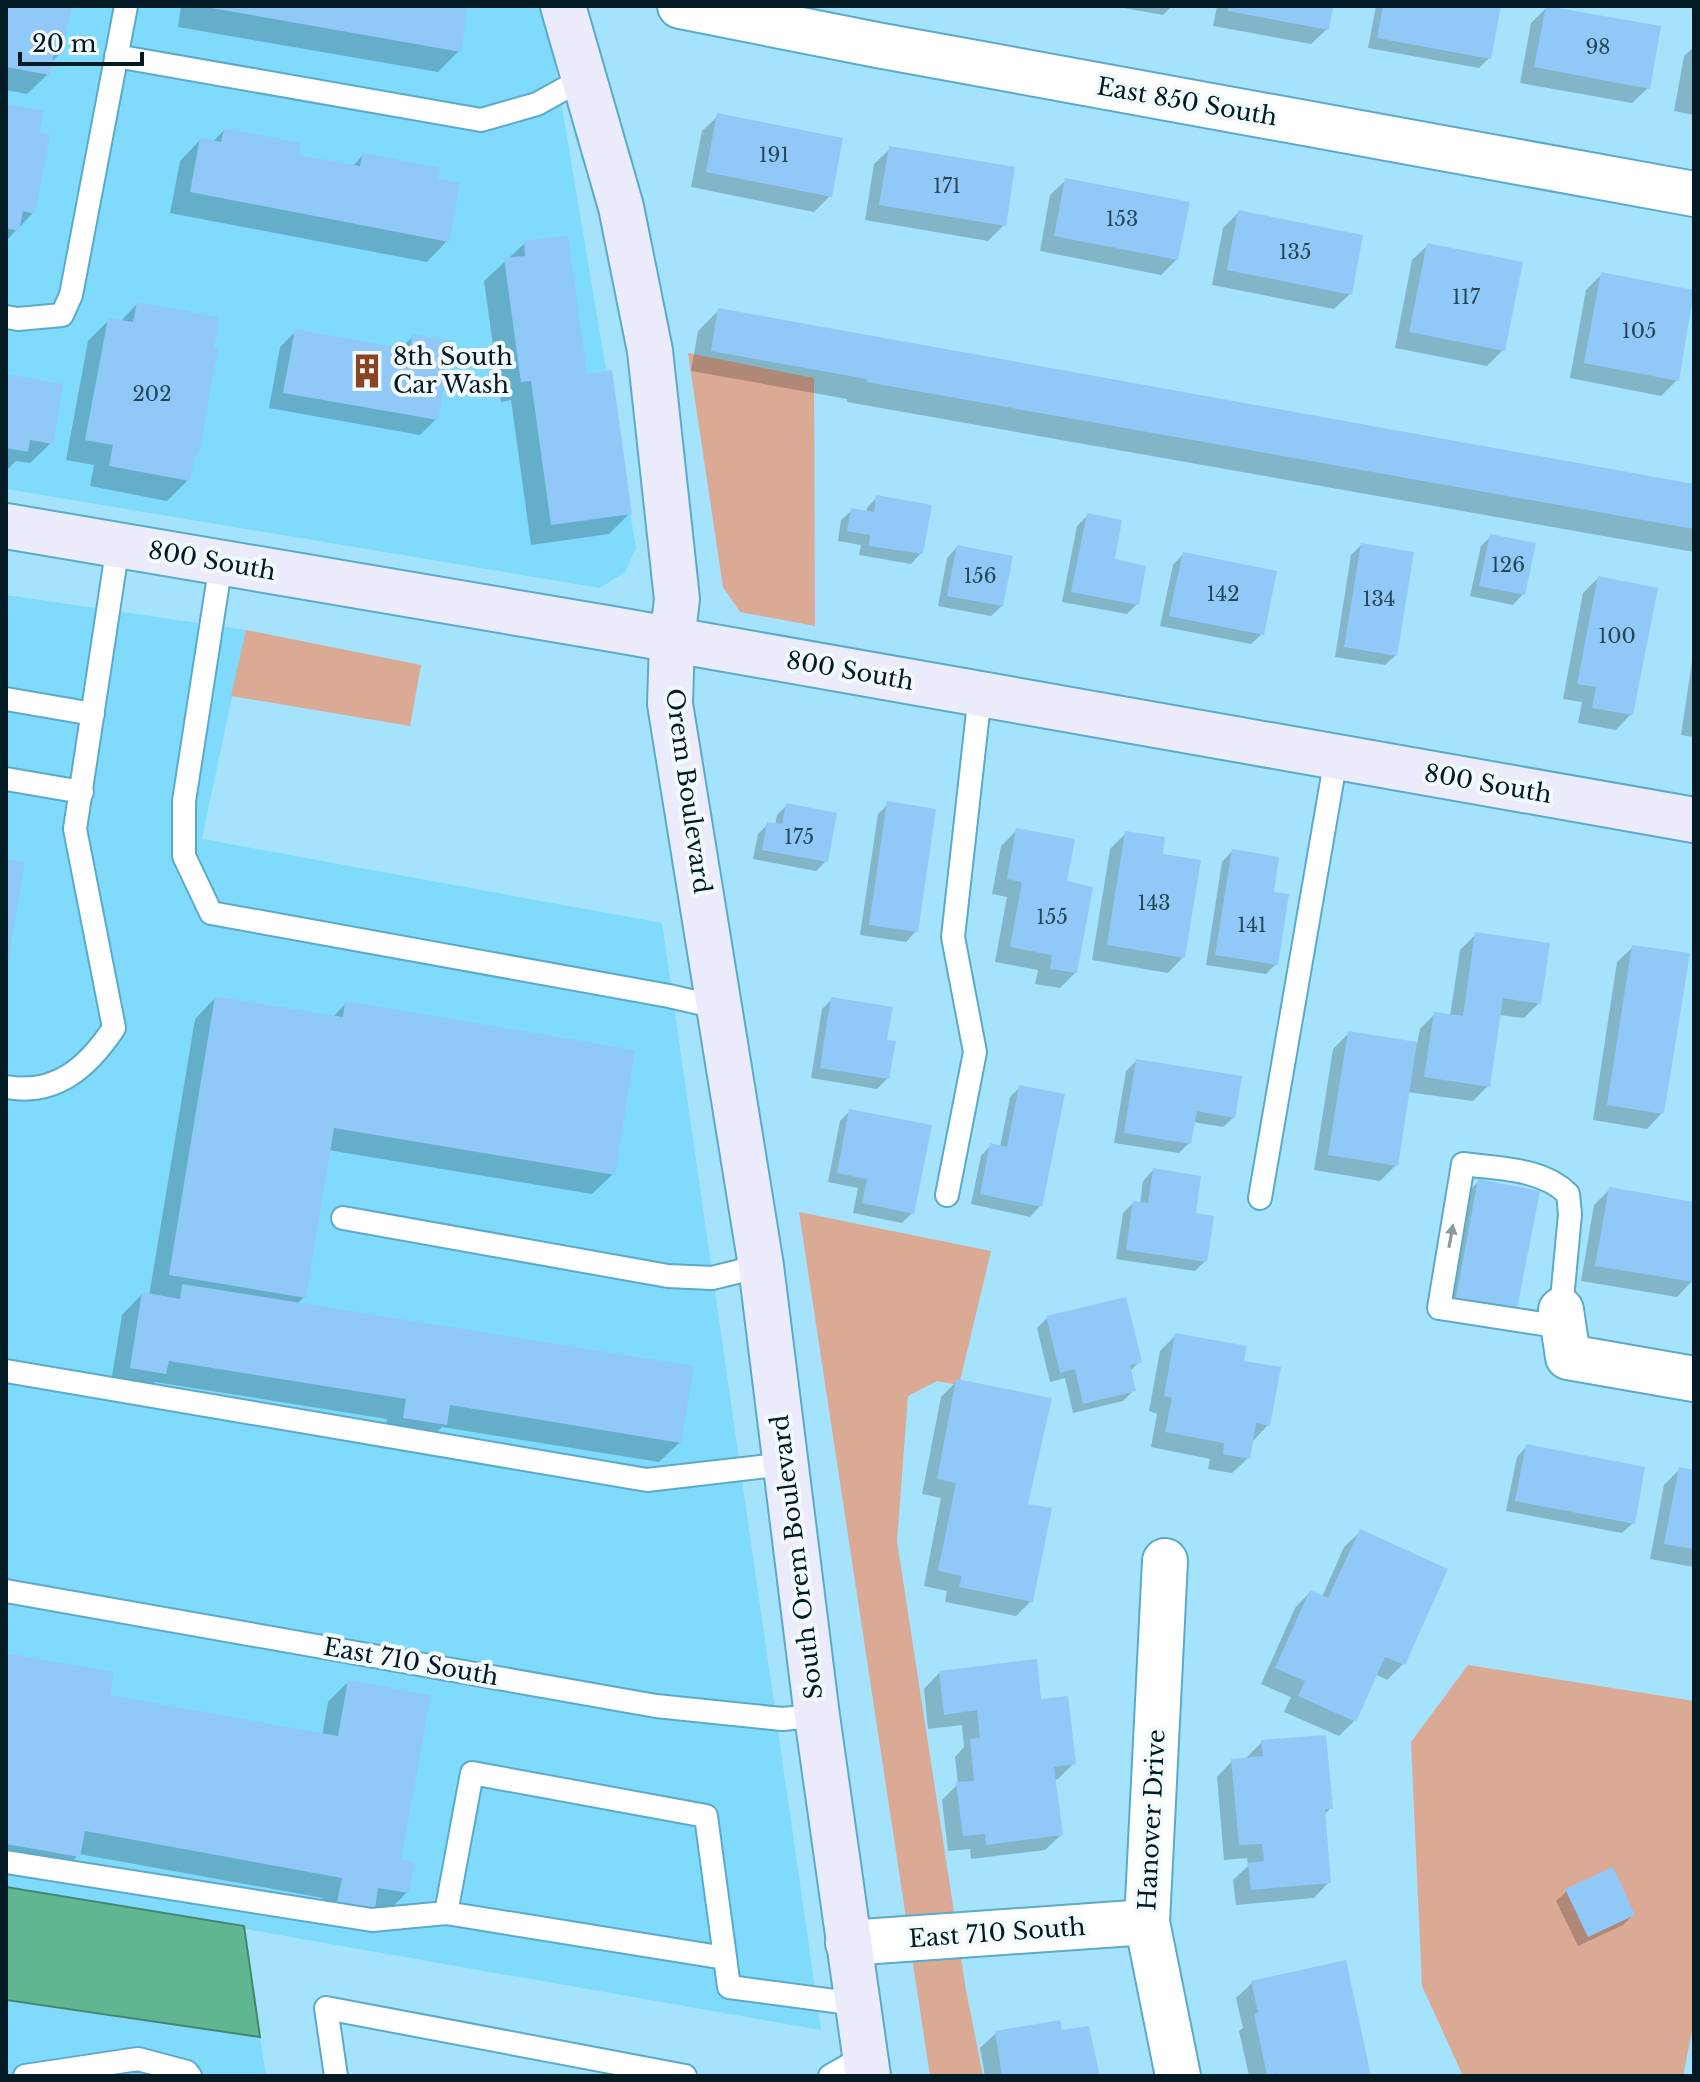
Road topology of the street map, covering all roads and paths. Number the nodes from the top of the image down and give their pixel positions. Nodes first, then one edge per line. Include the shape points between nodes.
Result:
1 (126, 6) edge
2 (563, 6) edge
3 (680, 6) edge
4 (116, 56) junction
5 (582, 79) junction
6 (1694, 194) edge
7 (6, 317) edge
8 (6, 526) edge
9 (118, 545) junction
10 (221, 563) junction
11 (672, 641) junction
12 (980, 694) junction
13 (6, 699) edge
14 (93, 714) junction
15 (1336, 758) junction
16 (6, 779) edge
17 (82, 792) junction
18 (1694, 820) edge
19 (724, 1024) junction
20 (6, 1087) edge
21 (947, 1195) dead end
22 (1260, 1198) dead end
23 (343, 1218) dead end
24 (761, 1266) junction
25 (1562, 1318) junction
26 (6, 1371) edge
27 (1694, 1379) edge
28 (786, 1464) junction
29 (1165, 1561) dead end
30 (6, 1591) edge
31 (817, 1716) junction
32 (6, 1862) edge
33 (446, 1913) junction
34 (1147, 1922) junction
35 (848, 1943) junction
36 (725, 1958) junction
37 (857, 2004) junction
38 (854, 2069) edge
39 (25, 2076) edge
40 (190, 2076) edge
41 (336, 2076) edge
42 (685, 2076) edge
43 (1178, 2076) edge

1 - 4 lane
2 - 5 street
3 - 6 street, East 850 South
4 - 5 lane via 481,120 537,104
4 - 7 lane via 71,295 62,315
5 - 11 street, Orem Boulevard via 621,207 650,351 677,599
8 - 9 street, 800 South
9 - 10 street, 800 South
9 - 14 lane
10 - 11 street, 800 South
10 - 19 lane via 184,801 184,856 211,913 669,996
11 - 12 street, 800 South
11 - 19 street, Orem Boulevard via 670,704
12 - 15 street, 800 South
12 - 21 lane via 953,937 975,1052
13 - 14 lane
14 - 17 lane
15 - 18 street, 800 South
15 - 22 lane
16 - 17 lane
17 - 20 lane via 75,829 114,1028 95,1056 60,1082
19 - 24 street, South Orem Boulevard
23 - 24 lane via 668,1276 712,1278
24 - 28 street, South Orem Boulevard
25 -> 25 lane via 1439,1308 1463,1164 1527,1172 1556,1182 1568,1194
25 - 27 street via 1568,1357
26 - 28 lane via 647,1480
28 - 31 street, South Orem Boulevard
29 - 34 street, Hanover Drive
30 - 31 lane, East 710 South via 656,1706 782,1719
31 - 35 street, South Orem Boulevard
32 - 33 lane via 372,1920
33 - 36 lane
33 - 36 lane via 472,1773 706,1816
34 - 35 street, East 710 South
34 - 43 street, Hanover Drive
35 - 37 street, South Orem Boulevard
36 - 37 lane via 729,1987
37 - 38 street, South Orem Boulevard
39 - 40 lane via 138,2059
41 - 42 lane via 326,2008

